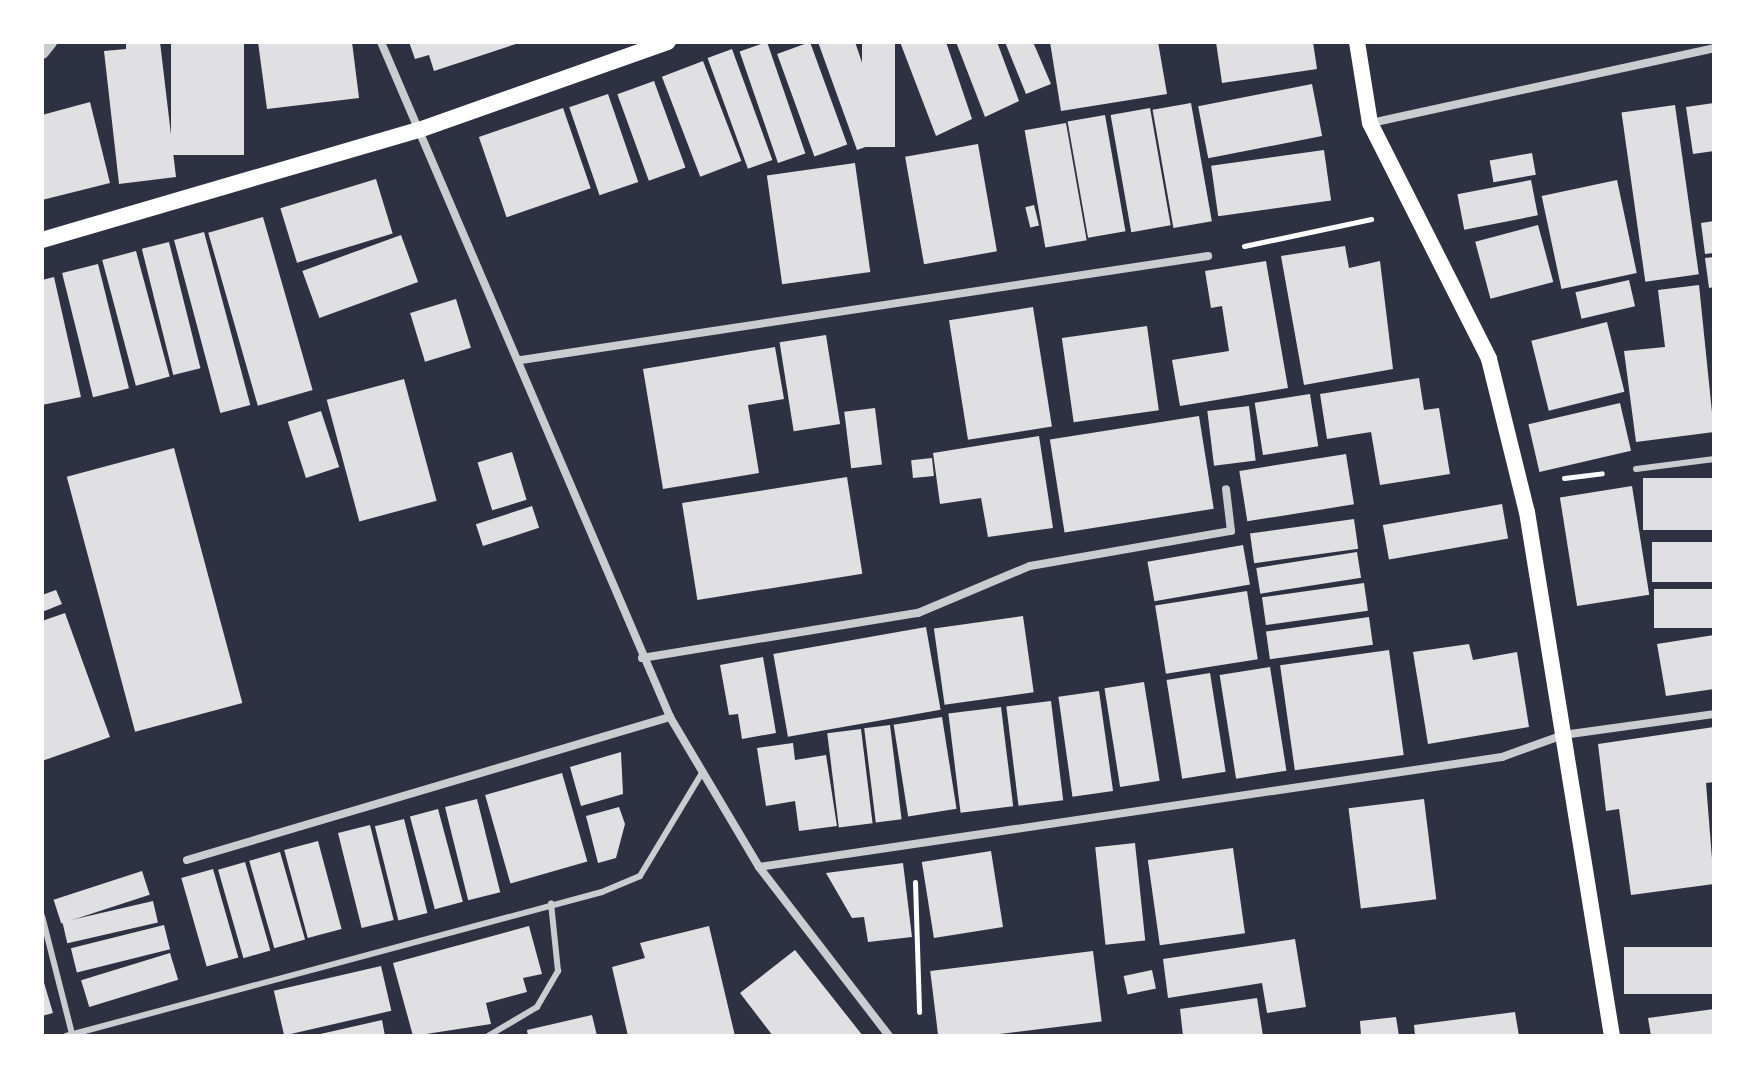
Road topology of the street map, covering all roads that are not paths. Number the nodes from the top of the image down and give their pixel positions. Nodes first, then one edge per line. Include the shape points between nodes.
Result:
1 (50, 42) edge
2 (381, 42) edge
3 (668, 42) edge
4 (1357, 42) edge
5 (1714, 48) edge
6 (42, 52) edge
7 (1370, 123) junction
8 (419, 130) junction
9 (42, 240) edge
10 (1208, 256) road end
11 (521, 360) junction
12 (1714, 459) edge
13 (1636, 469) road end
14 (1226, 489) dead end
15 (642, 658) junction
16 (1714, 714) edge
17 (670, 717) junction
18 (1563, 735) junction
19 (703, 771) junction
20 (187, 860) dead end
21 (759, 867) junction
22 (551, 903) junction
23 (42, 916) edge
24 (69, 1035) edge
25 (488, 1036) edge
26 (889, 1036) edge
27 (1612, 1036) edge

1 - 6 street
2 - 8 street
3 - 8 main road
4 - 7 main road
5 - 7 street
7 - 18 main road via 1489,359 1519,484
8 - 9 main road
8 - 11 street
10 - 11 street
11 - 15 street
12 - 13 lane
14 - 15 street via 1231,531 1030,566 918,613
15 - 17 street
16 - 18 street
17 - 19 street
17 - 20 street
18 - 21 street via 1502,757
18 - 27 main road
19 - 21 street
19 - 22 lane via 640,876
21 - 26 street
22 - 24 lane
22 - 25 lane via 558,971 537,1007
23 - 24 lane

